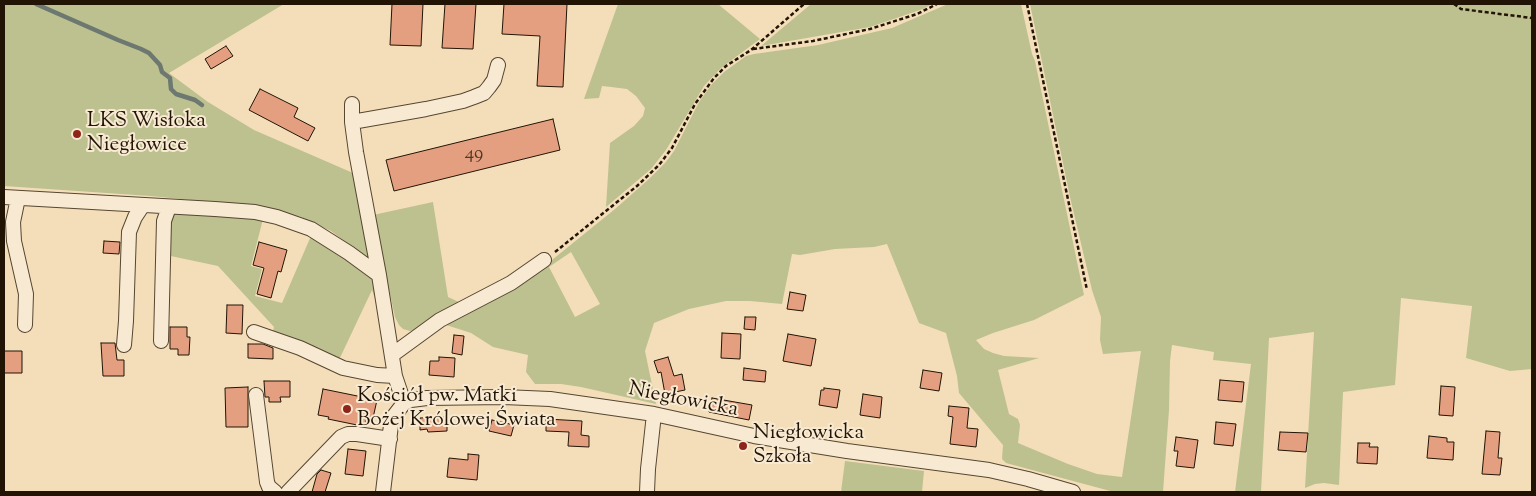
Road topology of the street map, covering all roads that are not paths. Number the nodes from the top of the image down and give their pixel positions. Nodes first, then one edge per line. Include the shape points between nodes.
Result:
1 (498, 65) dead end
2 (352, 104) dead end
3 (352, 122) junction
4 (4, 196) edge
5 (18, 198) junction
6 (143, 205) junction
7 (169, 206) junction
8 (544, 260) road end
9 (379, 275) junction
10 (25, 325) dead end
11 (254, 332) dead end
12 (161, 342) dead end
13 (124, 346) dead end
14 (392, 355) junction
15 (395, 376) junction
16 (256, 395) dead end
17 (404, 404) junction
18 (654, 414) junction
19 (390, 439) junction
20 (275, 492) edge
21 (288, 492) edge
22 (383, 492) edge
23 (647, 492) edge
24 (1073, 492) edge

1 - 3 street via 489,87 474,97
2 - 3 street
3 - 9 street
4 - 5 street
5 - 6 street
5 - 10 street via 13,222 14,241 26,294
6 - 7 street
6 - 13 street via 129,232
7 - 9 street via 255,212 296,223 326,238
7 - 12 street via 164,221
8 - 14 street via 511,283 440,320
9 - 14 street
11 - 15 street via 343,368
14 - 15 street
15 - 17 street
16 - 20 street via 267,482
17 - 18 street, Niegłowicka via 427,398 504,397 550,399
17 - 19 street via 394,416
18 - 23 street
18 - 24 street, Niegłowicka via 847,452 989,470
19 - 21 street via 357,434 341,437
19 - 22 street

